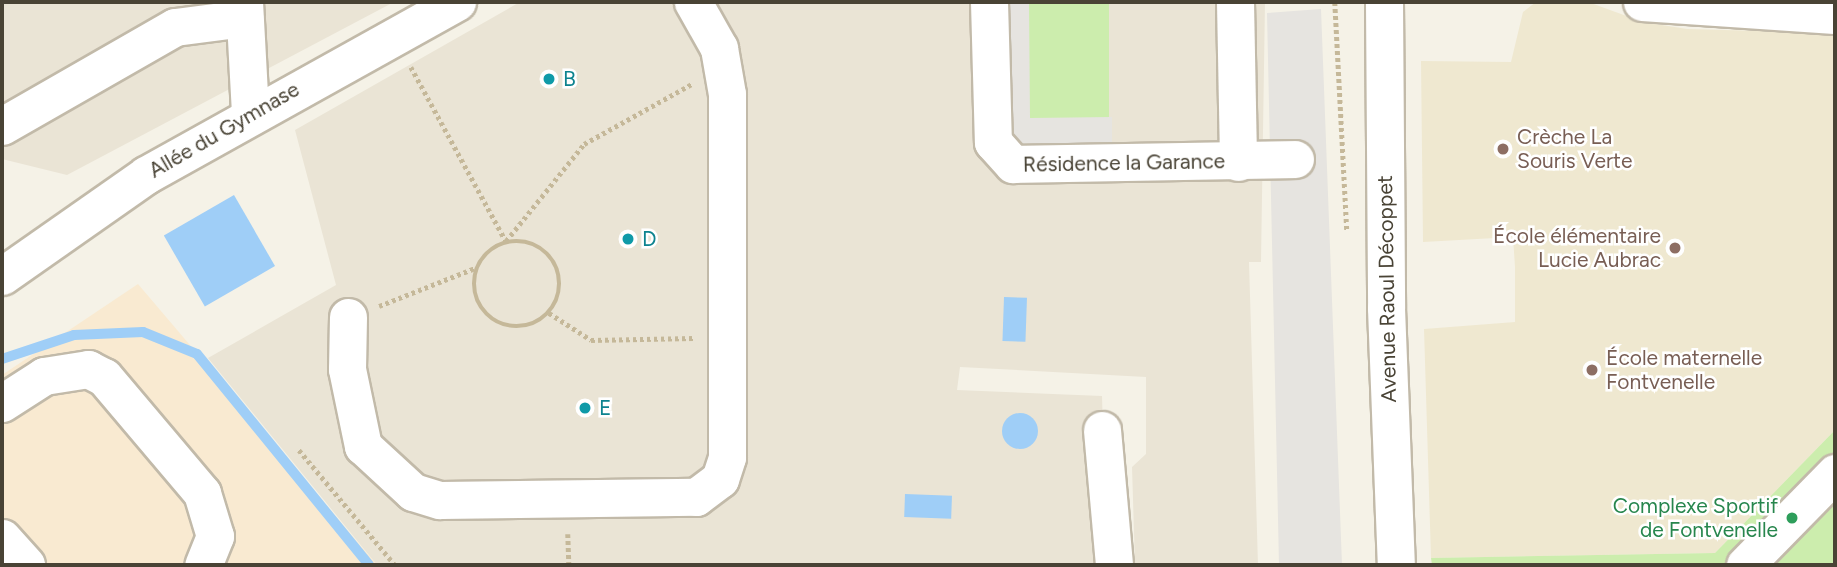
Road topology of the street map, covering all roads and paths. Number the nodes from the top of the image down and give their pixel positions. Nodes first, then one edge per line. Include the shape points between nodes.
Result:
1 (457, 2) edge
2 (693, 2) edge
3 (989, 2) edge
4 (1235, 2) edge
5 (1643, 2) edge
6 (1381, 5) edge
7 (244, 10) edge
8 (1835, 15) edge
9 (394, 35) junction
10 (722, 67) junction
11 (250, 112) junction
12 (2, 126) edge
13 (1295, 159) dead end
14 (1238, 162) junction
15 (506, 241) junction
16 (4, 263) edge
17 (476, 268) junction
18 (549, 313) junction
19 (348, 317) joint
20 (727, 337) junction
21 (2, 403) edge
22 (1102, 430) dead end
23 (299, 450) dead end
24 (1835, 473) edge
25 (2, 538) edge
26 (26, 565) edge
27 (203, 565) edge
28 (395, 565) edge
29 (1114, 565) edge
30 (1396, 565) edge
31 (1745, 565) edge

1 - 9 street, Allée du Gymnase
2 - 10 street
3 - 14 street, Résidence la Garance via 993,142 1013,164
4 - 14 street, Résidence la Garance
5 - 8 street
6 - 30 street, Avenue Raoul Décoppet
7 - 11 street
7 - 12 street via 175,27
9 - 11 street, Allée du Gymnase
9 - 15 path
10 - 15 path via 584,144
10 - 20 street
11 - 16 street, Allée du Gymnase
13 - 14 street, Résidence la Garance
15 - 17 path
15 - 18 path via 536,244 556,264 560,293
17 - 18 path via 475,296 491,319 517,328
17 - 19 path
18 - 20 path via 591,340
19 - 20 street via 347,369 363,446 413,492 440,500 696,498 720,479 727,457
21 - 27 street via 44,376 88,369 104,377 202,493 215,536
22 - 29 street
23 - 28 path
24 - 31 street
25 - 26 street

